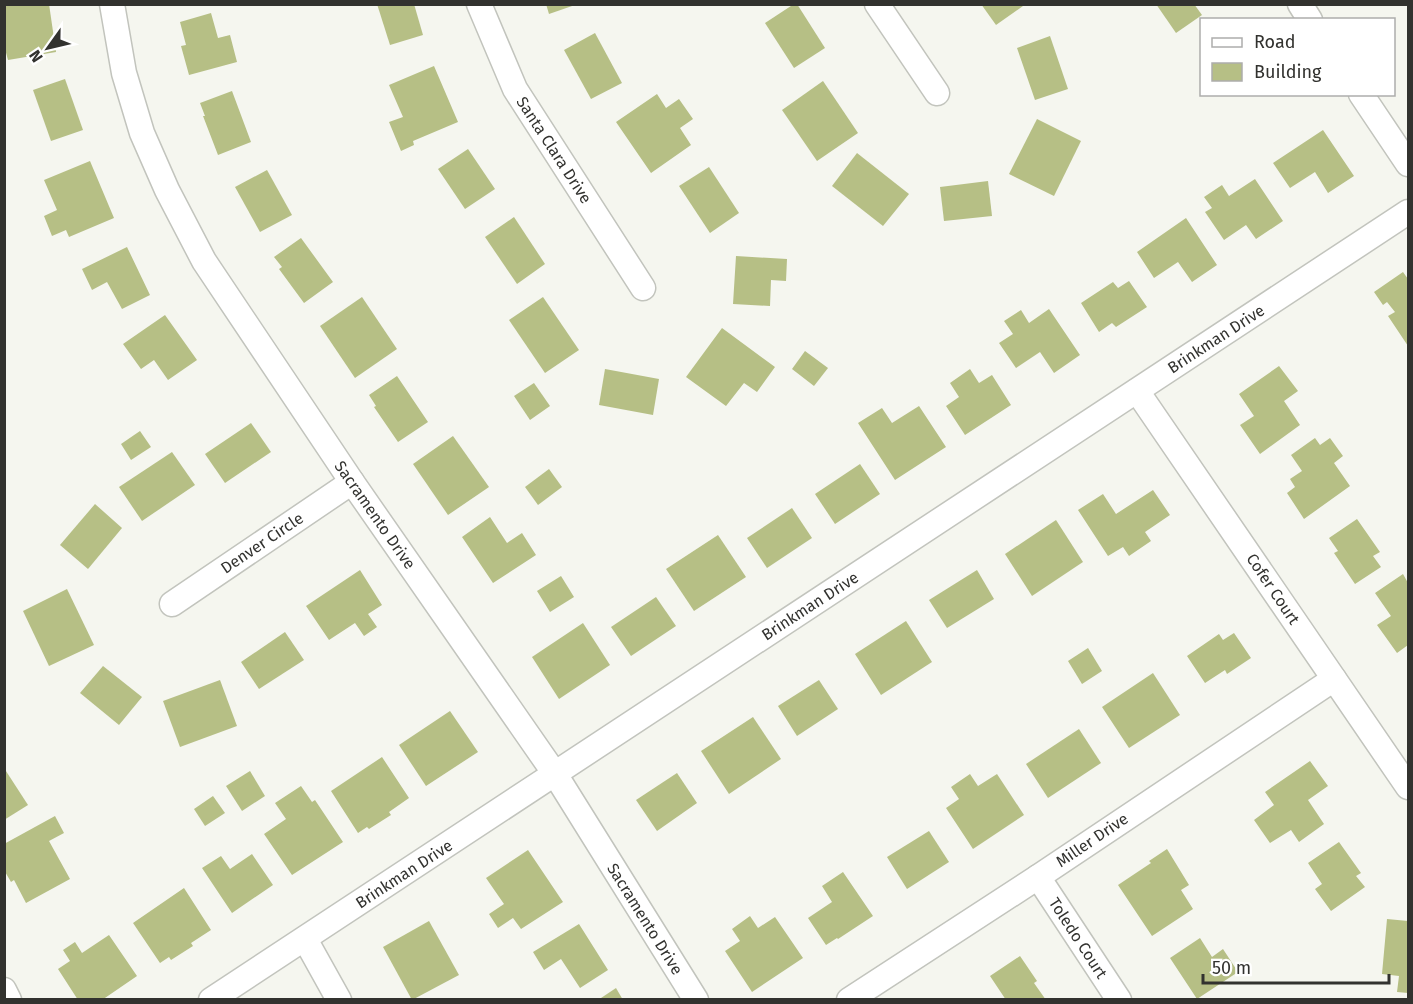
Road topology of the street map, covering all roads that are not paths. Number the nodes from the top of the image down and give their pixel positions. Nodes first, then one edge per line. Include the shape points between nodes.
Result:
1 (112, 4) edge
2 (479, 4) edge
3 (877, 4) edge
4 (1300, 4) edge
5 (1309, 18) edge
6 (938, 93) dead end
7 (1362, 96) edge
8 (1408, 164) edge
9 (1408, 212) edge
10 (643, 288) dead end
11 (1137, 391) junction
12 (352, 482) junction
13 (172, 604) dead end
14 (1334, 679) junction
15 (555, 774) junction
16 (1408, 787) edge
17 (1038, 877) junction
18 (305, 939) junction
19 (4, 990) edge
20 (9, 999) edge
21 (211, 999) edge
22 (339, 999) edge
23 (696, 999) edge
24 (849, 999) edge
25 (1119, 999) edge

1 - 12 street, Sacramento Drive via 124,73 142,133 166,190 204,261
2 - 10 street, Santa Clara Drive via 515,89
3 - 6 street
4 - 5 street
7 - 8 street
9 - 11 street, Brinkman Drive
11 - 14 street, Cofer Court
11 - 15 street, Brinkman Drive
12 - 13 street, Denver Circle
12 - 15 street, Sacramento Drive
14 - 16 street, Cofer Court
14 - 17 street, Miller Drive
15 - 18 street, Brinkman Drive
15 - 23 street, Sacramento Drive
17 - 24 street, Miller Drive
17 - 25 street, Toledo Court
18 - 21 street, Brinkman Drive
18 - 22 street
19 - 20 street

